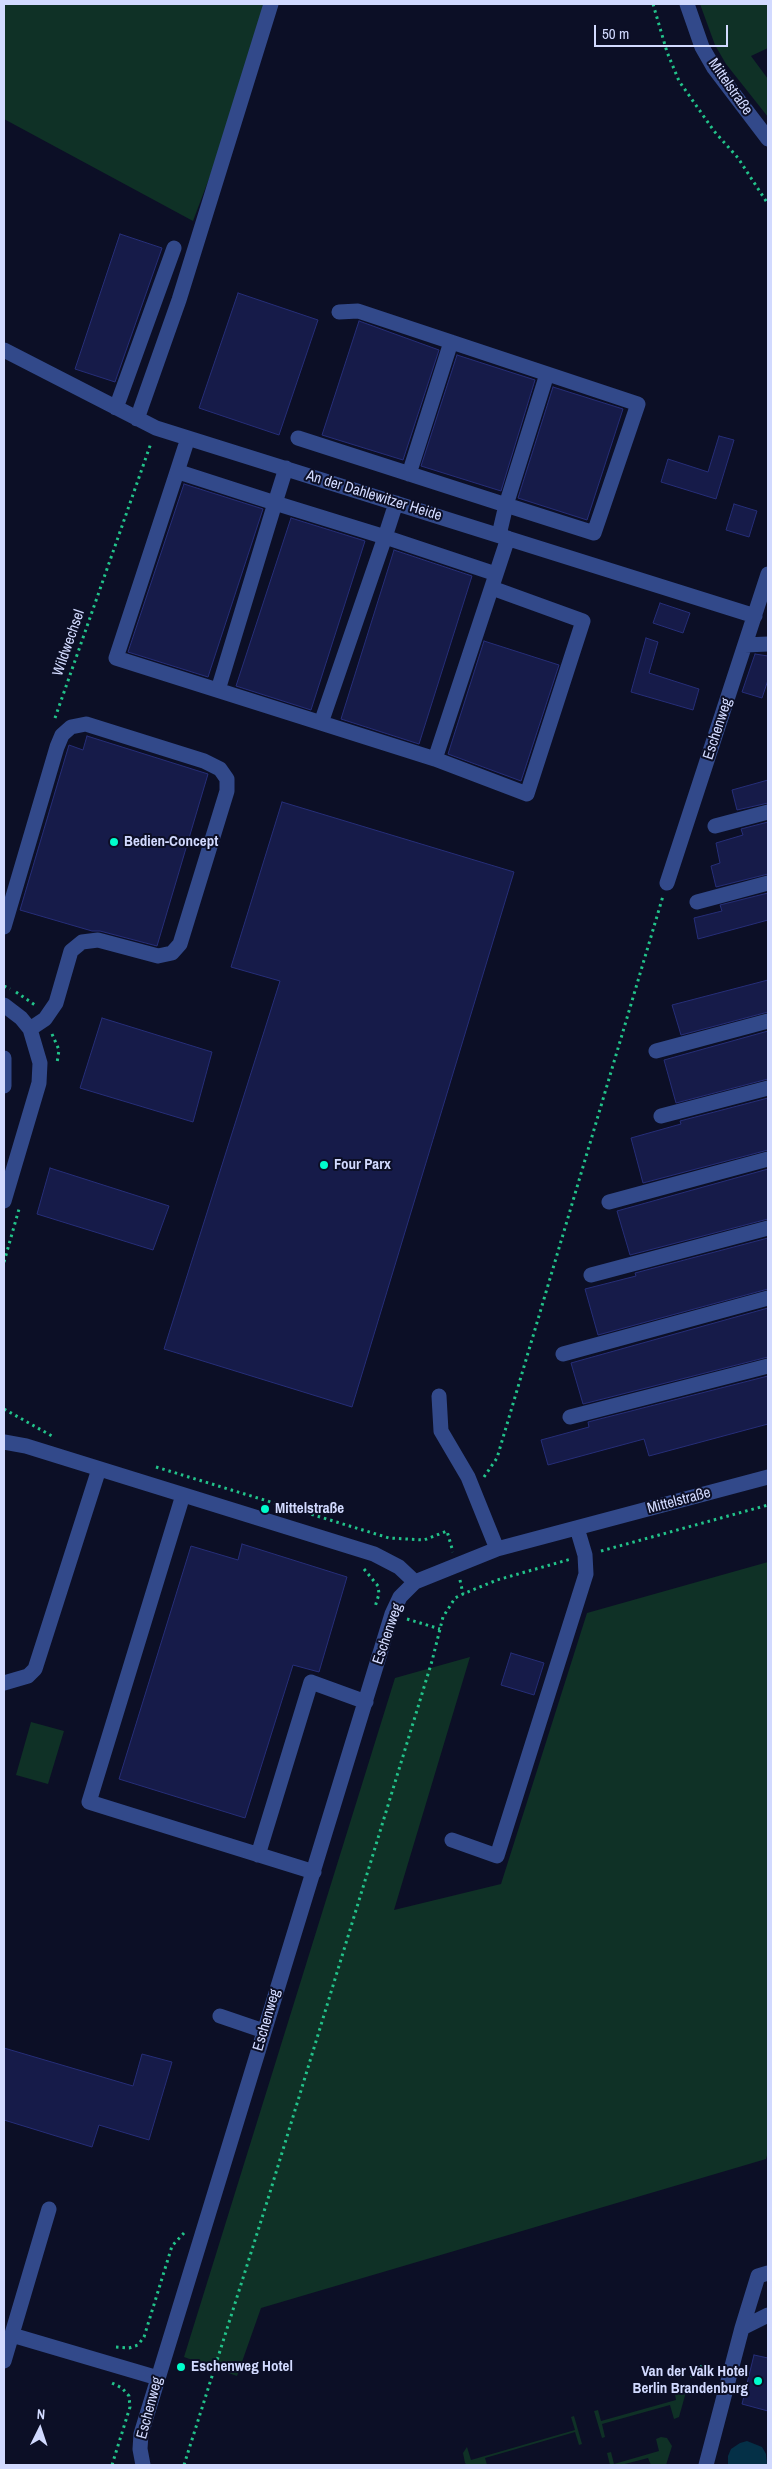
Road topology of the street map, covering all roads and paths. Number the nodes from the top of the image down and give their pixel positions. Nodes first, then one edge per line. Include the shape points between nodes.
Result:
1 (271, 4) edge
2 (653, 4) edge
3 (687, 4) edge
4 (768, 139) edge
5 (768, 204) edge
6 (174, 248) dead end
7 (339, 312) dead end
8 (450, 342) junction
9 (4, 350) edge
10 (547, 374) junction
11 (116, 408) junction
12 (137, 419) junction
13 (156, 428) junction
14 (188, 438) junction
15 (298, 438) dead end
16 (286, 468) junction
17 (409, 474) junction
18 (176, 475) junction
19 (276, 503) junction
20 (396, 503) junction
21 (506, 505) junction
22 (384, 537) junction
23 (504, 537) junction
24 (768, 574) edge
25 (494, 581) junction
26 (755, 616) junction
27 (768, 644) edge
28 (745, 645) junction
29 (218, 690) junction
30 (321, 723) junction
31 (52, 726) dead end
32 (435, 759) junction
33 (768, 812) edge
34 (715, 826) dead end
35 (768, 883) edge
36 (667, 884) joint
37 (696, 902) dead end
38 (4, 927) edge
39 (4, 1005) edge
40 (768, 1021) edge
41 (30, 1029) junction
42 (656, 1051) dead end
43 (4, 1058) edge
44 (4, 1086) edge
45 (768, 1088) edge
46 (661, 1116) dead end
47 (768, 1159) edge
48 (4, 1201) edge
49 (609, 1202) dead end
50 (768, 1228) edge
51 (592, 1275) dead end
52 (768, 1298) edge
53 (563, 1354) dead end
54 (768, 1366) edge
55 (439, 1396) dead end
56 (4, 1409) edge
57 (570, 1417) dead end
58 (4, 1432) edge
59 (54, 1436) dead end
60 (4, 1442) edge
61 (26, 1446) junction
62 (149, 1465) dead end
63 (99, 1469) junction
64 (768, 1477) edge
65 (480, 1482) dead end
66 (183, 1495) junction
67 (768, 1505) edge
68 (577, 1528) junction
69 (447, 1532) dead end
70 (497, 1549) junction
71 (585, 1555) junction
72 (358, 1566) dead end
73 (415, 1582) junction
74 (392, 1614) junction
75 (373, 1615) dead end
76 (440, 1629) junction
77 (4, 1683) edge
78 (366, 1702) junction
79 (452, 1840) dead end
80 (258, 1855) junction
81 (314, 1872) junction
82 (220, 2016) dead end
83 (264, 2031) junction
84 (49, 2209) dead end
85 (187, 2224) dead end
86 (768, 2273) edge
87 (768, 2315) edge
88 (742, 2328) junction
89 (12, 2335) junction
90 (4, 2361) edge
91 (105, 2362) junction
92 (729, 2375) junction
93 (691, 2377) dead end
94 (158, 2378) junction
95 (112, 2465) edge
96 (143, 2465) edge
97 (184, 2465) edge
98 (706, 2465) edge

1 - 12 street via 179,300
2 - 5 path via 666,52 679,81 714,131 738,158
3 - 4 street, Mittelstraße via 702,47 714,68
6 - 11 street
7 - 8 street via 358,311
8 - 10 street
8 - 17 street
9 - 11 street, An der Dahlewitzer Heide
10 - 21 street
10 - 21 street via 638,404 594,533
11 - 12 street, An der Dahlewitzer Heide
12 - 13 street, An der Dahlewitzer Heide
13 - 14 street, An der Dahlewitzer Heide
13 - 31 path, Wildwechsel
14 - 16 street, An der Dahlewitzer Heide
14 - 18 street
15 - 17 street
16 - 19 street
16 - 20 street, An der Dahlewitzer Heide
17 - 21 street
18 - 19 street via 182,473
18 - 29 street via 116,658
19 - 22 street
19 - 29 street
20 - 22 street
20 - 23 street, An der Dahlewitzer Heide
21 - 23 street
22 - 25 street
22 - 30 street
23 - 25 street
23 - 26 street, An der Dahlewitzer Heide
24 - 26 street, Eschenweg
25 - 32 street
25 - 32 street via 583,621 527,794
26 - 28 street, Eschenweg
27 - 28 street
28 - 36 street, Eschenweg
29 - 30 street
30 - 32 street
33 - 34 street
35 - 37 street
36 - 65 path via 497,1458
38 - 41 street via 57,747 62,735 71,727 86,724 220,768 226,778 226,791 180,944 172,953 158,956 98,940 82,942 71,951 56,1003 45,1019
39 - 41 street
40 - 42 street
41 - 48 street via 40,1063 39,1083
43 - 44 street
45 - 46 street
47 - 49 street
50 - 51 street
52 - 53 street
54 - 57 street
55 - 70 street via 441,1431 468,1477
56 - 59 path
58 - 61 street
60 - 61 street
61 - 63 street
62 - 69 path via 389,1538 424,1540
63 - 66 street
63 - 77 street via 35,1669 22,1679
64 - 68 street, Mittelstraße
66 - 73 street via 374,1554 399,1567
66 - 80 street via 89,1802
67 - 71 path
68 - 70 street, Mittelstraße
68 - 71 street
70 - 73 street, Mittelstraße
71 - 76 path via 497,1580 455,1598 443,1617
71 - 79 street via 586,1574 497,1856
72 - 75 path via 366,1570 378,1586
73 - 74 street, Eschenweg via 400,1597
74 - 76 path
74 - 78 street, Eschenweg
76 - 97 path via 270,2193
78 - 80 street via 311,1682
78 - 81 street, Eschenweg
80 - 81 street
81 - 83 street, Eschenweg
82 - 83 street
83 - 94 street, Eschenweg
84 - 89 street
85 - 91 path via 184,2233 172,2246 144,2337 138,2345 129,2348 110,2345
86 - 88 street via 758,2276
87 - 88 street
88 - 92 street
89 - 90 street
89 - 91 street
91 - 94 street
91 - 95 path via 100,2379 122,2388 129,2396 130,2408
92 - 93 path via 702,2366
92 - 98 street
94 - 96 street, Eschenweg via 141,2434

